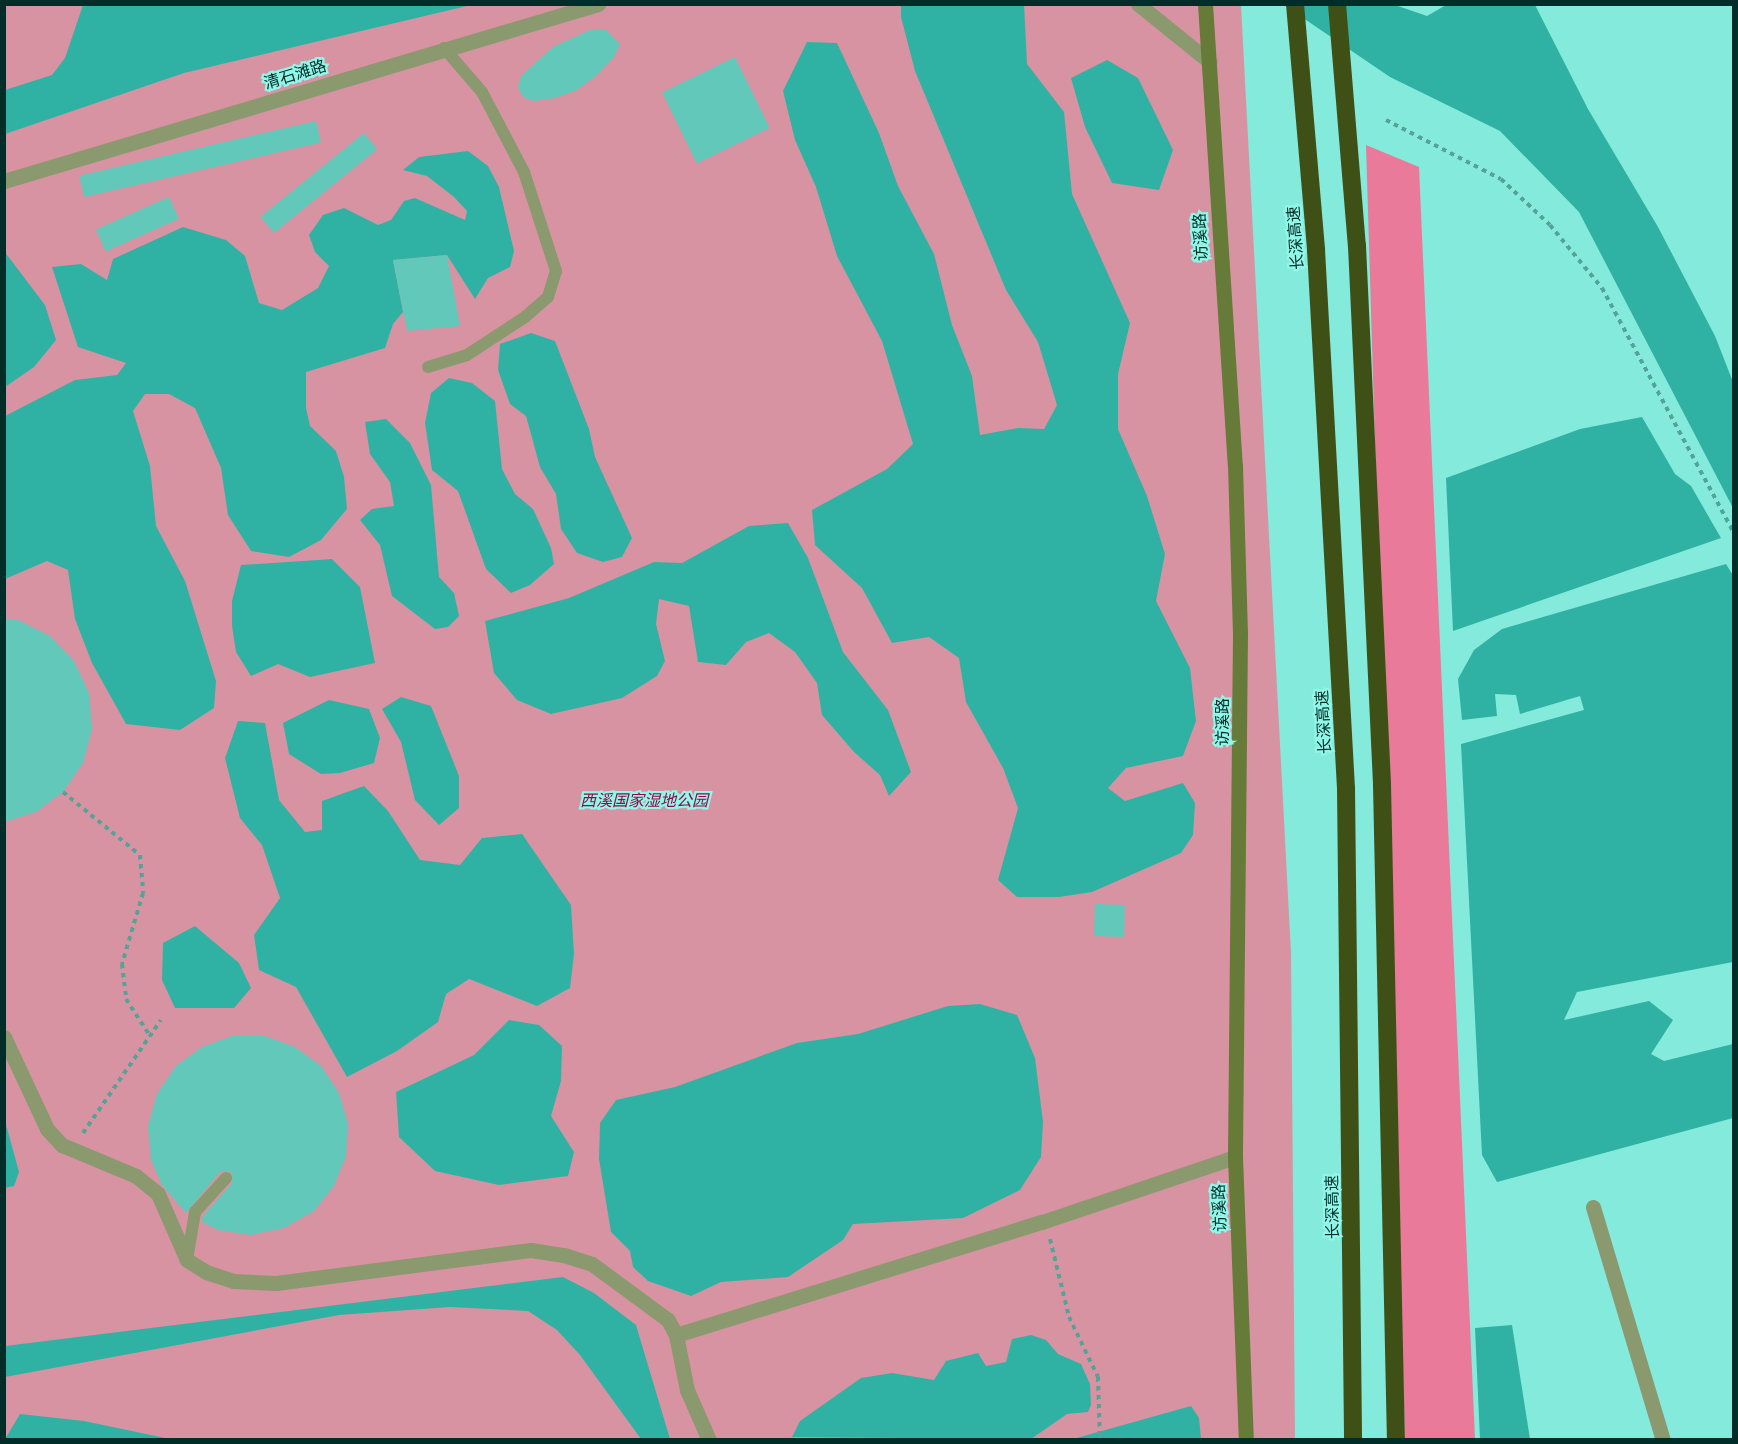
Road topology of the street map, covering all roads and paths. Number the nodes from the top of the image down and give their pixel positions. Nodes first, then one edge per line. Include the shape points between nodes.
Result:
1 (598, 4) edge
2 (1138, 4) edge
3 (1205, 4) edge
4 (1295, 4) edge
5 (1337, 4) edge
6 (444, 48) junction
7 (1210, 62) junction
8 (1386, 120) dead end
9 (4, 181) edge
10 (428, 367) dead end
11 (1734, 533) edge
12 (63, 792) dead end
13 (161, 1020) dead end
14 (150, 1036) junction
15 (4, 1037) edge
16 (72, 1149) junction
17 (1235, 1157) junction
18 (225, 1178) dead end
19 (1593, 1207) dead end
20 (1042, 1222) junction
21 (187, 1260) junction
22 (676, 1335) junction
23 (709, 1440) edge
24 (1100, 1440) edge
25 (1246, 1440) edge
26 (1353, 1440) edge
27 (1396, 1440) edge
28 (1662, 1440) edge

1 - 6 street, 清石滩路
2 - 7 street
3 - 7 street, 访溪路
4 - 26 highway, 长深高速 via 1316,250 1346,788
5 - 27 highway via 1357,246 1382,785
6 - 9 street, 清石滩路
6 - 10 lane via 482,92 524,172 556,271 549,297 525,317 467,355
7 - 17 street, 访溪路 via 1235,465 1240,633
8 - 11 path via 1501,179 1550,225 1602,288
12 - 14 path via 140,855 143,893 122,964 126,999
13 - 14 path
14 - 16 path
15 - 16 street via 46,1129
16 - 21 street via 136,1176 158,1194
17 - 20 street
17 - 25 street, 访溪路
18 - 21 lane via 195,1212
19 - 28 street
20 - 22 street via 772,1302
20 - 24 path via 1054,1246 1070,1317 1098,1377
21 - 22 street via 206,1272 234,1281 276,1283 531,1250 564,1255 592,1264 668,1320
22 - 23 street via 687,1390

